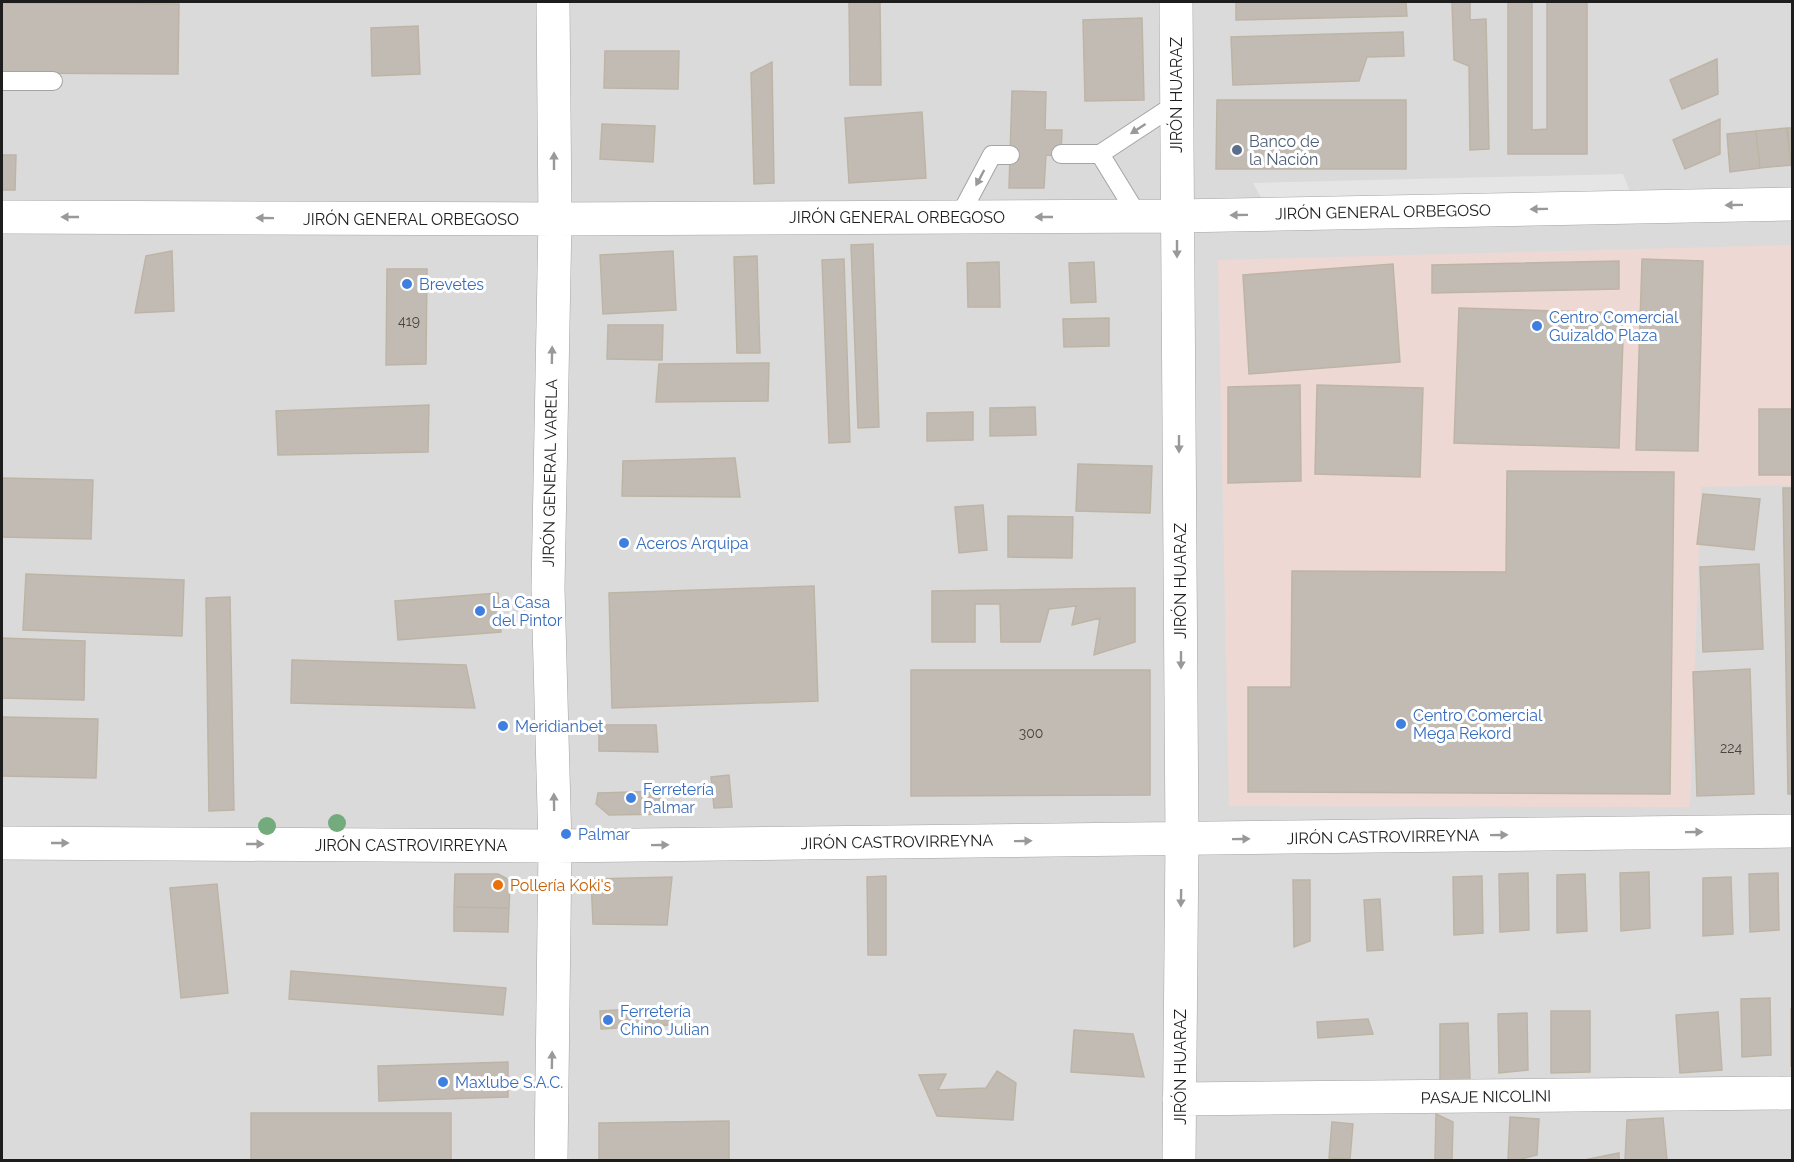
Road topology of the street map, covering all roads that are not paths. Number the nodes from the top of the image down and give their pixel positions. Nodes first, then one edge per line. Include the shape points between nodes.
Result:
1 (553, 2) edge
2 (1176, 2) edge
3 (2, 81) edge
4 (53, 81) dead end
5 (1176, 104) junction
6 (1061, 154) dead end
7 (1100, 154) junction
8 (1010, 155) dead end
9 (1792, 204) edge
10 (1138, 216) junction
11 (1177, 216) junction
12 (2, 217) edge
13 (959, 217) junction
14 (555, 219) junction
15 (1792, 831) edge
16 (1182, 840) junction
17 (2, 843) edge
18 (555, 846) junction
19 (1792, 1093) edge
20 (1179, 1099) junction
21 (551, 1161) edge
22 (1179, 1161) edge

14 -> 1 street, JIRÓN GENERAL VARELA
2 - 5 street, JIRÓN HUARAZ
3 - 4 lane
5 -> 7 lane
5 - 11 street, JIRÓN HUARAZ
6 - 7 lane
7 - 10 lane
8 -> 13 lane via 992,155
9 -> 11 street, JIRÓN GENERAL ORBEGOSO
10 - 11 street, JIRÓN GENERAL ORBEGOSO
10 -> 13 street, JIRÓN GENERAL ORBEGOSO
11 -> 16 street, JIRÓN HUARAZ
14 -> 12 street, JIRÓN GENERAL ORBEGOSO
13 - 14 street, JIRÓN GENERAL ORBEGOSO
18 -> 14 street, JIRÓN GENERAL VARELA via 548,588
16 -> 15 street, JIRÓN CASTROVIRREYNA
18 -> 16 street, JIRÓN CASTROVIRREYNA
16 -> 20 street, JIRÓN HUARAZ
17 -> 18 street, JIRÓN CASTROVIRREYNA
21 -> 18 street, JIRÓN GENERAL VARELA
19 - 20 street, PASAJE NICOLINI
20 - 22 street, JIRÓN HUARAZ

